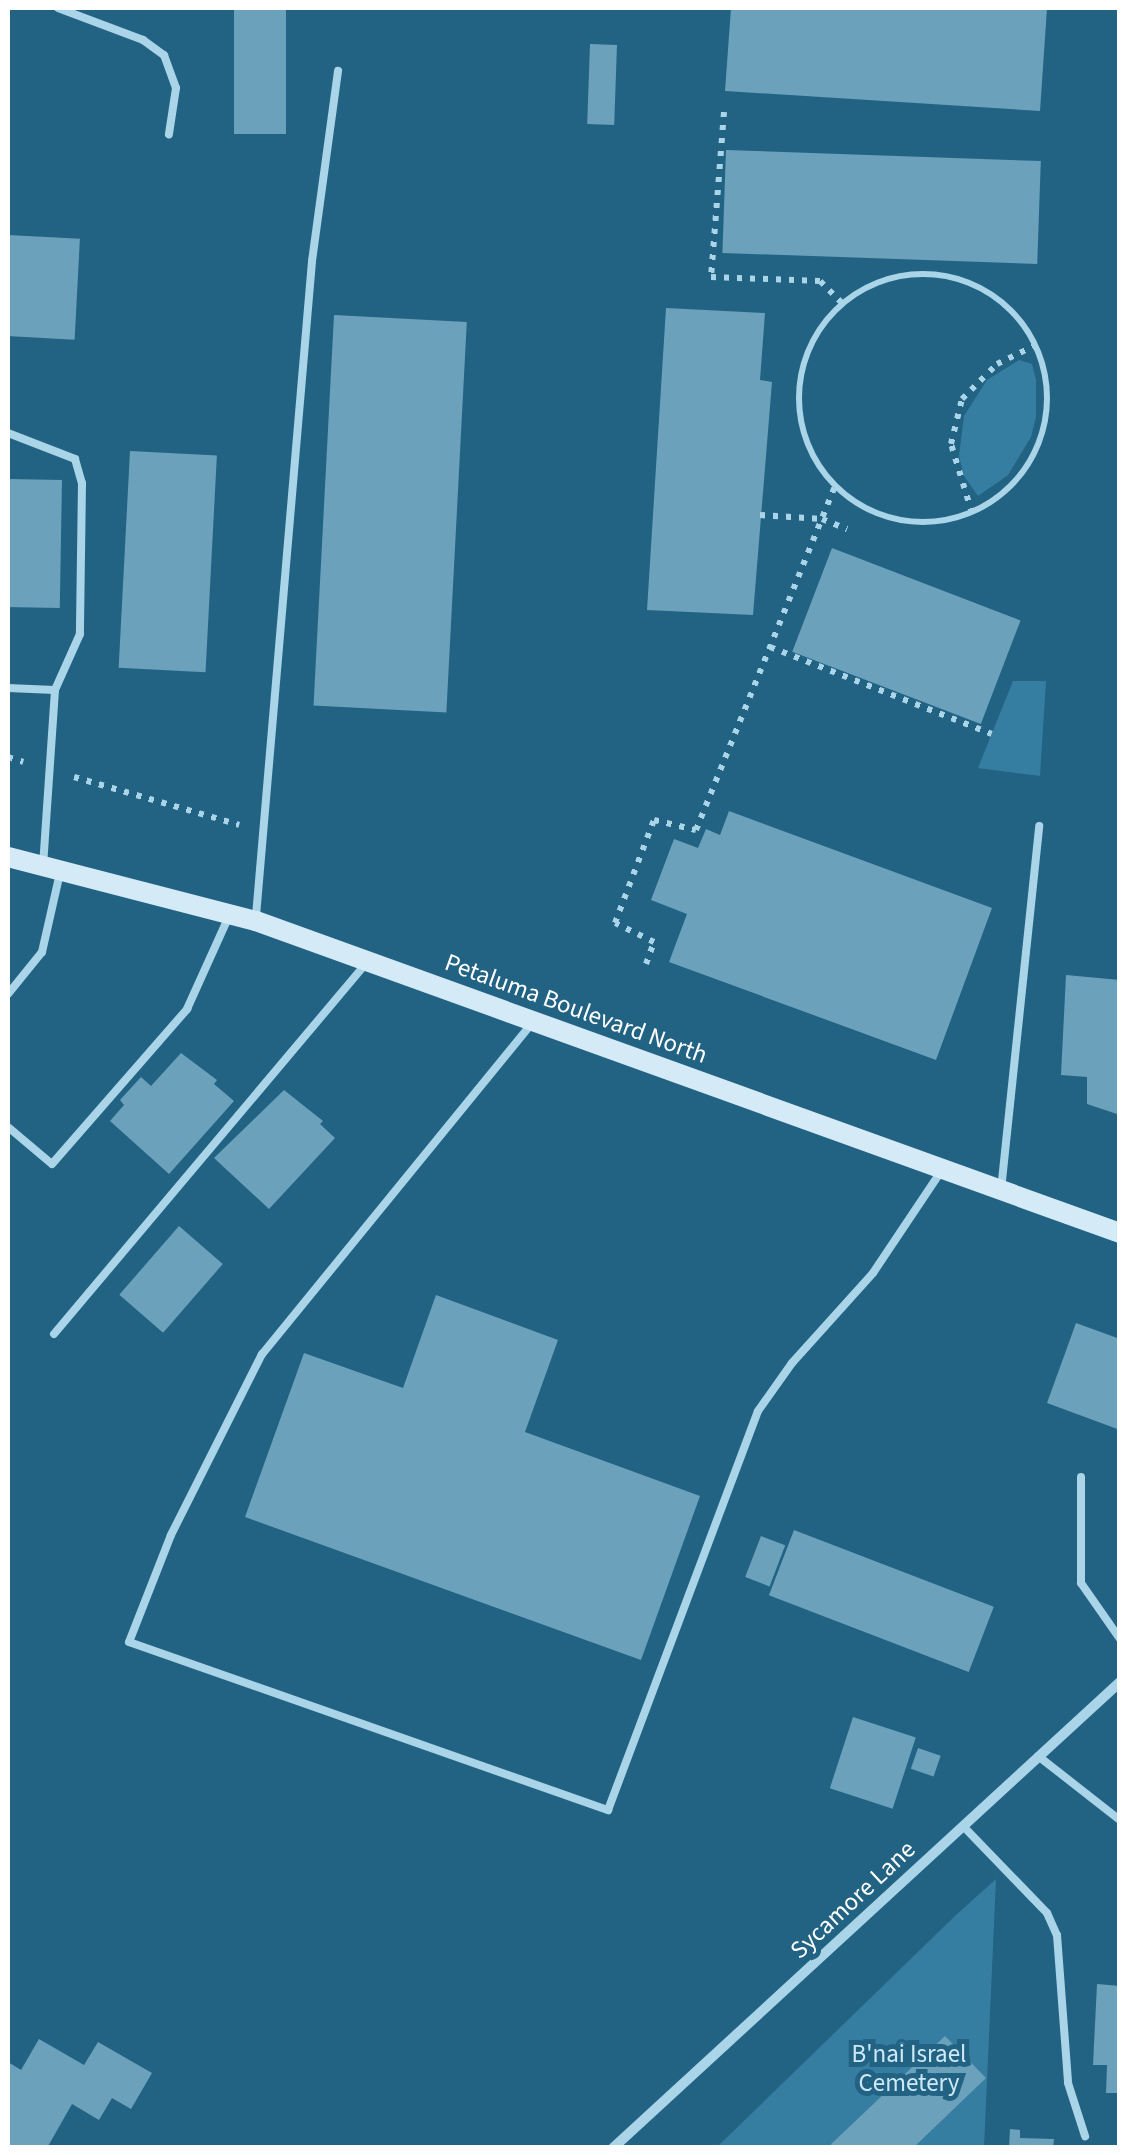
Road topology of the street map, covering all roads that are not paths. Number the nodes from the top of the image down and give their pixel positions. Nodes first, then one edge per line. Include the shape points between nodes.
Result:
1 (58, 8) edge
2 (338, 70) dead end
3 (169, 134) dead end
4 (8, 433) edge
5 (8, 688) edge
6 (55, 690) junction
7 (1039, 826) dead end
8 (8, 857) edge
9 (52, 868) junction
10 (230, 914) junction
11 (256, 921) junction
12 (368, 961) junction
13 (8, 994) edge
14 (534, 1021) junction
15 (8, 1127) edge
16 (943, 1169) junction
17 (1001, 1190) junction
18 (1120, 1233) edge
19 (54, 1334) dead end
20 (1081, 1477) dead end
21 (1120, 1639) edge
22 (1120, 1682) edge
23 (1038, 1756) junction
24 (1120, 1820) edge
25 (962, 1826) junction
26 (1085, 2136) dead end
27 (613, 2148) edge

1 - 3 lane via 164,55 176,88
2 - 11 lane via 312,261
4 - 6 lane via 75,458 82,483 80,634
5 - 6 lane
6 - 9 lane
7 - 17 lane
8 - 9 main road, Petaluma Boulevard North
9 - 10 main road, Petaluma Boulevard North
9 - 13 lane via 42,952
10 - 11 main road, Petaluma Boulevard North
10 - 15 lane via 187,1009 52,1164
11 - 12 main road, Petaluma Boulevard North
12 - 14 main road, Petaluma Boulevard North
12 - 19 lane
14 - 16 main road, Petaluma Boulevard North
14 - 16 lane via 262,1354 171,1535 129,1642 608,1810 758,1410 873,1273
16 - 17 main road, Petaluma Boulevard North
17 - 18 main road, Petaluma Boulevard North
20 - 21 lane via 1081,1583
22 - 23 street, Sycamore Lane
23 - 24 lane
23 - 25 street, Sycamore Lane
25 - 26 lane via 1046,1912 1057,1935 1068,2083
25 - 27 street, Sycamore Lane

